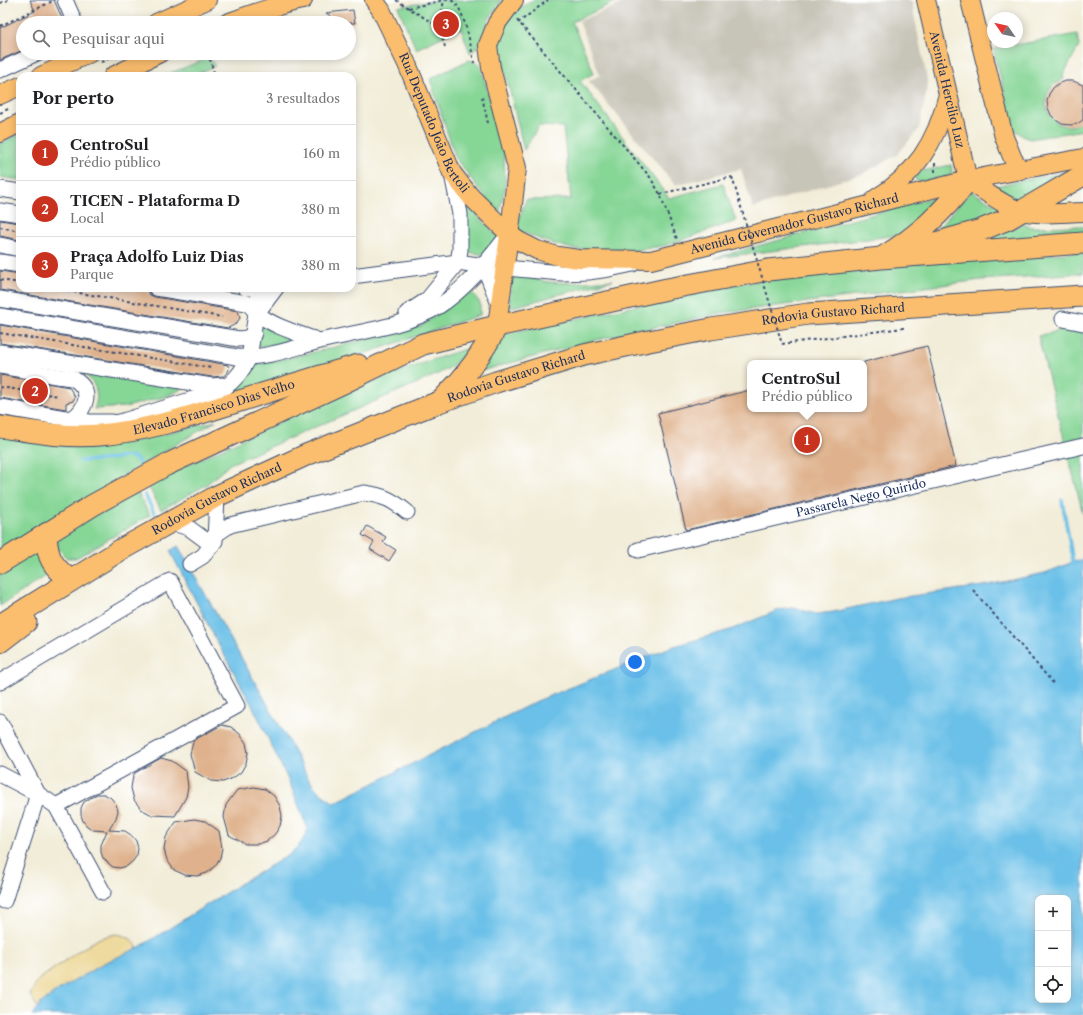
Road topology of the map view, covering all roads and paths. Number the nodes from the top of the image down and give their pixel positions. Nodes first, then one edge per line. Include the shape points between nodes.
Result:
1 (8, 0) edge
2 (56, 0) edge
3 (65, 0) edge
4 (207, 0) edge
5 (303, 0) edge
6 (374, 0) edge
7 (396, 0) edge
8 (444, 0) edge
9 (548, 0) edge
10 (926, 0) edge
11 (970, 0) edge
12 (0, 4) edge
13 (409, 8) junction
14 (514, 9) edge
15 (22, 16) edge
16 (72, 16) edge
17 (172, 16) edge
18 (245, 16) edge
19 (16, 19) edge
20 (518, 23) junction
21 (0, 26) edge
22 (439, 27) junction
23 (445, 46) dead end
24 (22, 60) edge
25 (74, 60) edge
26 (146, 60) edge
27 (210, 60) edge
28 (476, 69) dead end
29 (0, 70) edge
30 (49, 72) edge
31 (121, 72) edge
32 (214, 72) edge
33 (16, 88) edge
34 (0, 95) edge
35 (948, 95) junction
36 (482, 96) dead end
37 (488, 123) dead end
38 (16, 125) edge
39 (0, 133) edge
40 (1083, 158) edge
41 (1021, 171) junction
42 (452, 173) junction
43 (1083, 175) edge
44 (968, 180) junction
45 (0, 189) edge
46 (16, 191) edge
47 (660, 194) junction
48 (857, 207) junction
49 (1021, 210) junction
50 (0, 211) edge
51 (1083, 212) edge
52 (16, 213) edge
53 (0, 227) edge
54 (16, 230) edge
55 (509, 234) junction
56 (1083, 243) edge
57 (0, 245) edge
58 (16, 247) edge
59 (682, 252) junction
60 (881, 258) junction
61 (651, 260) junction
62 (0, 262) edge
63 (458, 262) junction
64 (16, 265) edge
65 (484, 266) junction
66 (505, 268) junction
67 (443, 270) junction
68 (356, 276) edge
69 (0, 280) edge
70 (16, 282) edge
71 (74, 292) edge
72 (180, 292) edge
73 (254, 292) edge
74 (273, 292) edge
75 (1083, 296) edge
76 (0, 299) edge
77 (257, 313) junction
78 (0, 316) edge
79 (499, 316) junction
80 (222, 317) dead end
81 (1063, 320) dead end
82 (904, 321) dead end
83 (1083, 322) edge
84 (386, 327) junction
85 (0, 333) edge
86 (254, 333) junction
87 (319, 341) junction
88 (423, 344) junction
89 (0, 352) edge
90 (243, 361) junction
91 (0, 366) edge
92 (212, 368) dead end
93 (234, 381) junction
94 (0, 386) edge
95 (59, 396) dead end
96 (439, 402) junction
97 (0, 407) edge
98 (72, 420) junction
99 (120, 422) junction
100 (0, 427) edge
101 (29, 432) junction
102 (1083, 446) edge
103 (217, 496) junction
104 (407, 512) dead end
105 (170, 522) junction
106 (46, 534) junction
107 (213, 540) junction
108 (122, 549) junction
109 (638, 550) dead end
110 (0, 563) edge
111 (190, 564) dead end
112 (71, 580) junction
113 (973, 590) dead end
114 (0, 625) edge
115 (0, 642) edge
116 (0, 682) edge
117 (1053, 683) dead end
118 (0, 722) edge
119 (0, 774) edge
120 (38, 794) junction
121 (56, 806) junction
122 (103, 892) dead end
123 (4, 901) dead end

1 - 12 path
2 - 15 path
3 - 16 street
4 - 17 main road
5 - 18 main road
6 - 42 main road, Rua Deputado João Bertoli via 407,64
7 - 13 path
8 - 13 path
8 - 22 path
8 - 28 path via 455,2 459,8
9 - 20 path
10 - 35 main road, Avenida Hercílio Luz
11 - 41 main road via 1004,137 1013,160
13 - 22 path
14 - 20 path
14 - 55 main road via 497,23 488,45 491,68 517,168
19 - 21 path
20 - 47 path via 650,177
22 - 23 path
24 - 29 street
25 - 30 main road
26 - 31 main road
27 - 32 path
33 - 34 main road
35 - 44 main road, Avenida Hercílio Luz
35 - 48 main road via 938,128 922,158 893,187
36 - 37 path
38 - 39 main road
40 - 41 main road, Avenida Governador Gustavo Richard
41 - 44 main road, Avenida Governador Gustavo Richard
42 - 55 main road, Rua Deputado João Bertoli via 471,197
42 - 63 street via 460,214
43 - 49 highway
44 - 48 main road, Avenida Governador Gustavo Richard
44 - 49 main road
44 - 60 highway via 929,224
45 - 46 street
47 - 59 path
47 - 82 path, bridge via 732,177 782,344 903,328
48 - 59 main road, Avenida Governador Gustavo Richard
49 - 51 main road
49 - 60 highway via 1008,219 981,230
50 - 52 street
53 - 54 path
55 - 61 main road, Avenida Governador Gustavo Richard via 538,250 558,256 579,259
55 - 65 street
55 - 66 main road
56 - 60 highway
57 - 58 street
59 - 61 main road, Avenida Governador Gustavo Richard
60 - 79 highway via 768,270
61 - 66 street via 588,272 561,273
62 - 64 street
63 - 65 street
63 - 67 street
65 - 66 street
65 - 79 street
65 - 84 street via 440,306
66 - 79 main road
67 - 68 street
67 - 84 street via 427,300
69 - 70 path
71 - 80 path
72 - 77 street via 247,303 254,307
73 - 77 street
74 - 77 street
75 - 96 highway, Rodovia Gustavo Richard via 808,314 711,329 584,355
76 - 86 street via 240,339 248,338
77 - 86 street
77 - 87 street via 276,324
78 - 90 street
79 - 88 highway
79 - 96 highway via 486,347 472,367
81 - 83 street
84 - 87 street
85 - 92 path
86 - 90 street
87 - 90 street
88 - 101 highway, Elevado Francisco Dias Velho via 150,427 99,435
88 - 106 highway via 166,465
89 - 93 street via 212,386
90 - 93 street
91 - 98 street via 73,379 82,387 86,395 86,404
93 - 99 street via 222,390
94 - 95 path
96 - 103 highway, Rodovia Gustavo Richard via 306,455
97 - 98 street
98 - 99 street
99 - 101 street
100 - 101 highway, Elevado Francisco Dias Velho
102 - 109 street, Passarela Nego Quirido
103 - 105 highway, Rodovia Gustavo Richard
103 - 107 street
104 - 107 street via 396,502 382,495 364,493 230,525
105 - 107 street
105 - 108 highway, Rodovia Gustavo Richard
106 - 110 highway
106 - 112 highway via 46,548 51,561
107 - 111 street via 203,556
108 - 112 highway, Rodovia Gustavo Richard
108 - 115 highway
112 - 114 highway, Rodovia Gustavo Richard
113 - 117 path
116 - 121 street via 170,581 237,706
118 - 120 street
119 - 120 street
120 - 121 street
120 - 123 street
121 - 122 street

